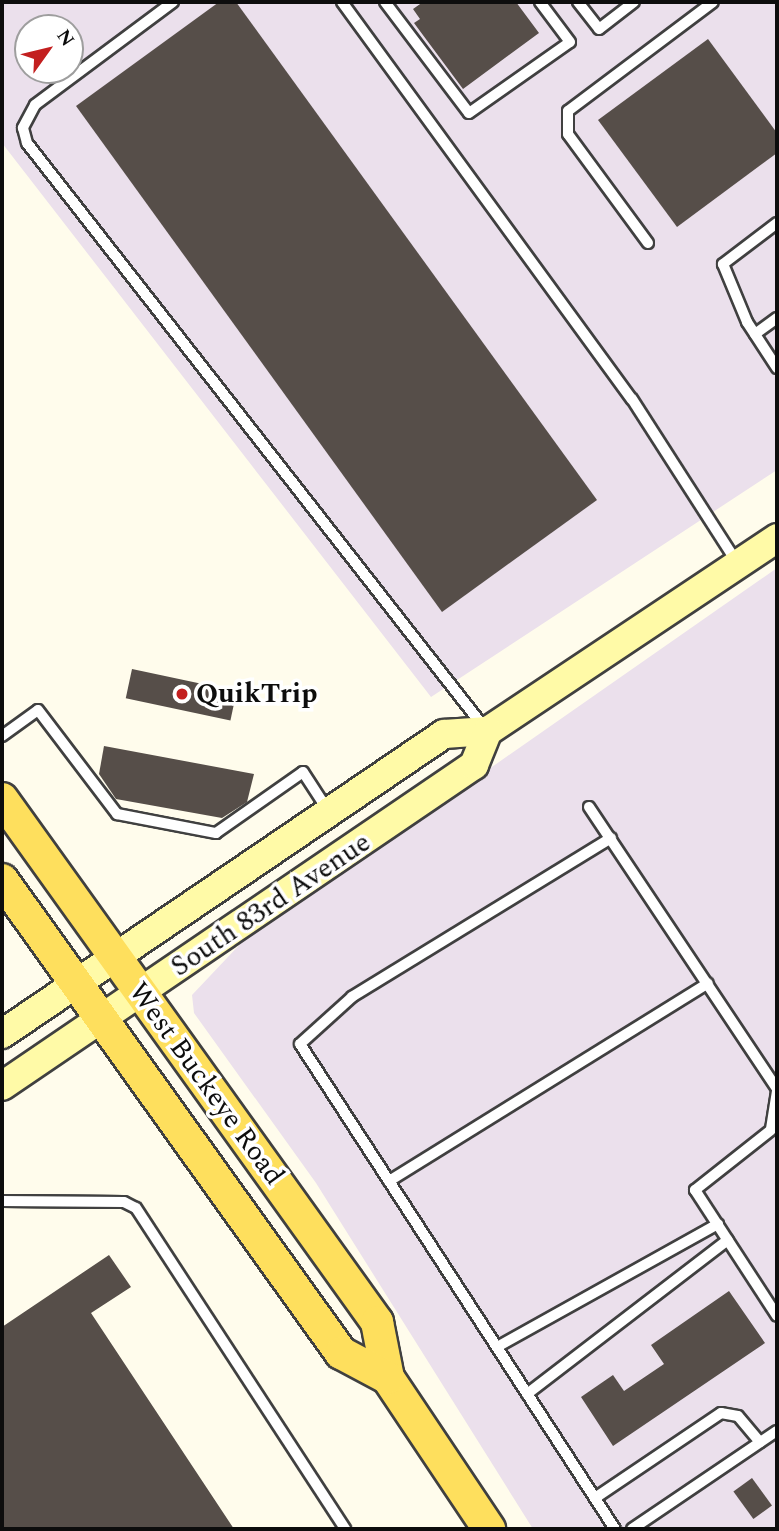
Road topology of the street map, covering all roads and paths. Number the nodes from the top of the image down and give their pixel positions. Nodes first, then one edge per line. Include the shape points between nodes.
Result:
1 (173, 2) edge
2 (342, 2) edge
3 (385, 2) edge
4 (540, 2) edge
5 (578, 2) edge
6 (634, 2) edge
7 (713, 2) edge
8 (777, 223) edge
9 (648, 243) dead end
10 (777, 318) edge
11 (755, 334) junction
12 (777, 368) edge
13 (777, 538) edge
14 (739, 564) junction
15 (488, 731) junction
16 (2, 736) edge
17 (2, 799) edge
18 (589, 807) dead end
19 (329, 812) junction
20 (611, 838) junction
21 (2, 880) edge
22 (116, 957) junction
23 (80, 982) junction
24 (708, 983) junction
25 (141, 994) junction
26 (104, 1019) junction
27 (2, 1034) edge
28 (2, 1086) edge
29 (777, 1090) edge
30 (389, 1181) junction
31 (2, 1201) edge
32 (718, 1224) junction
33 (728, 1240) junction
34 (777, 1316) edge
35 (497, 1347) junction
36 (388, 1378) junction
37 (527, 1394) junction
38 (777, 1431) edge
39 (761, 1442) junction
40 (595, 1498) junction
41 (345, 1529) edge
42 (489, 1529) edge
43 (615, 1529) edge
44 (632, 1529) edge

1 - 15 lane via 35,105 23,128 27,143
2 - 14 lane via 632,399
3 - 4 lane via 469,113 570,42
5 - 6 lane via 598,29
7 - 9 lane via 568,111 568,134
8 - 11 lane via 723,264
10 - 11 lane
11 - 12 lane
13 - 14 main road, South 83rd Avenue
14 - 15 main road, South 83rd Avenue
15 - 19 main road, South 83rd Avenue via 444,734
15 - 25 main road, South 83rd Avenue via 474,765
16 - 19 lane via 38,710 117,814 216,833 303,772
17 - 22 main road, West Buckeye Road
18 - 20 lane
19 - 22 main road, South 83rd Avenue
20 - 24 lane
20 - 30 lane via 352,997 300,1044
21 - 23 main road, West Buckeye Road
22 - 23 main road, South 83rd Avenue
22 - 25 main road, West Buckeye Road
23 - 26 main road, West Buckeye Road
23 - 27 main road, South 83rd Avenue
24 - 29 lane
24 - 30 lane
25 - 26 main road, South 83rd Avenue
25 - 36 main road, West Buckeye Road via 377,1322
26 - 28 main road, South 83rd Avenue
26 - 36 main road, West Buckeye Road via 341,1353
29 - 32 lane via 771,1130 695,1190
30 - 35 lane
31 - 41 lane via 124,1202 135,1208
32 - 33 lane
32 - 35 lane
33 - 34 lane
33 - 37 lane
35 - 37 lane
36 - 42 main road, West Buckeye Road
37 - 40 lane
38 - 39 lane
39 - 40 lane via 738,1416 721,1413
39 - 44 lane
40 - 43 lane

